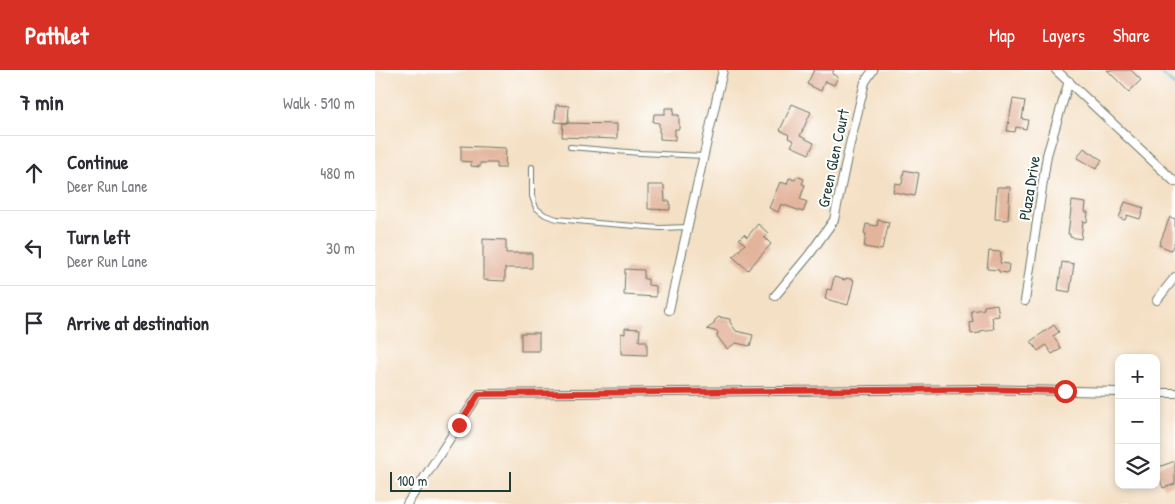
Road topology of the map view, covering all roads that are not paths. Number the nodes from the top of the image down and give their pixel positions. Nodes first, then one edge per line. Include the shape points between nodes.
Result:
1 (723, 70) edge
2 (873, 70) edge
3 (1056, 70) edge
4 (1069, 81) junction
5 (570, 147) dead end
6 (704, 156) junction
7 (531, 167) dead end
8 (1175, 182) edge
9 (688, 227) junction
10 (1175, 277) edge
11 (775, 296) dead end
12 (1157, 300) dead end
13 (1025, 301) dead end
14 (669, 310) dead end
15 (1115, 392) edge
16 (1160, 393) edge
17 (1175, 393) edge
18 (407, 504) edge

1 - 6 street
2 - 11 street, Green Glen Court via 865,82 834,220
3 - 4 street
4 - 8 street
4 - 13 street, Plaza Drive via 1047,155
5 - 6 lane
6 - 9 street
7 - 9 lane via 532,196 536,208 545,215 597,223
9 - 14 street
10 - 12 street
15 - 18 street via 976,389 479,394
16 - 17 street

